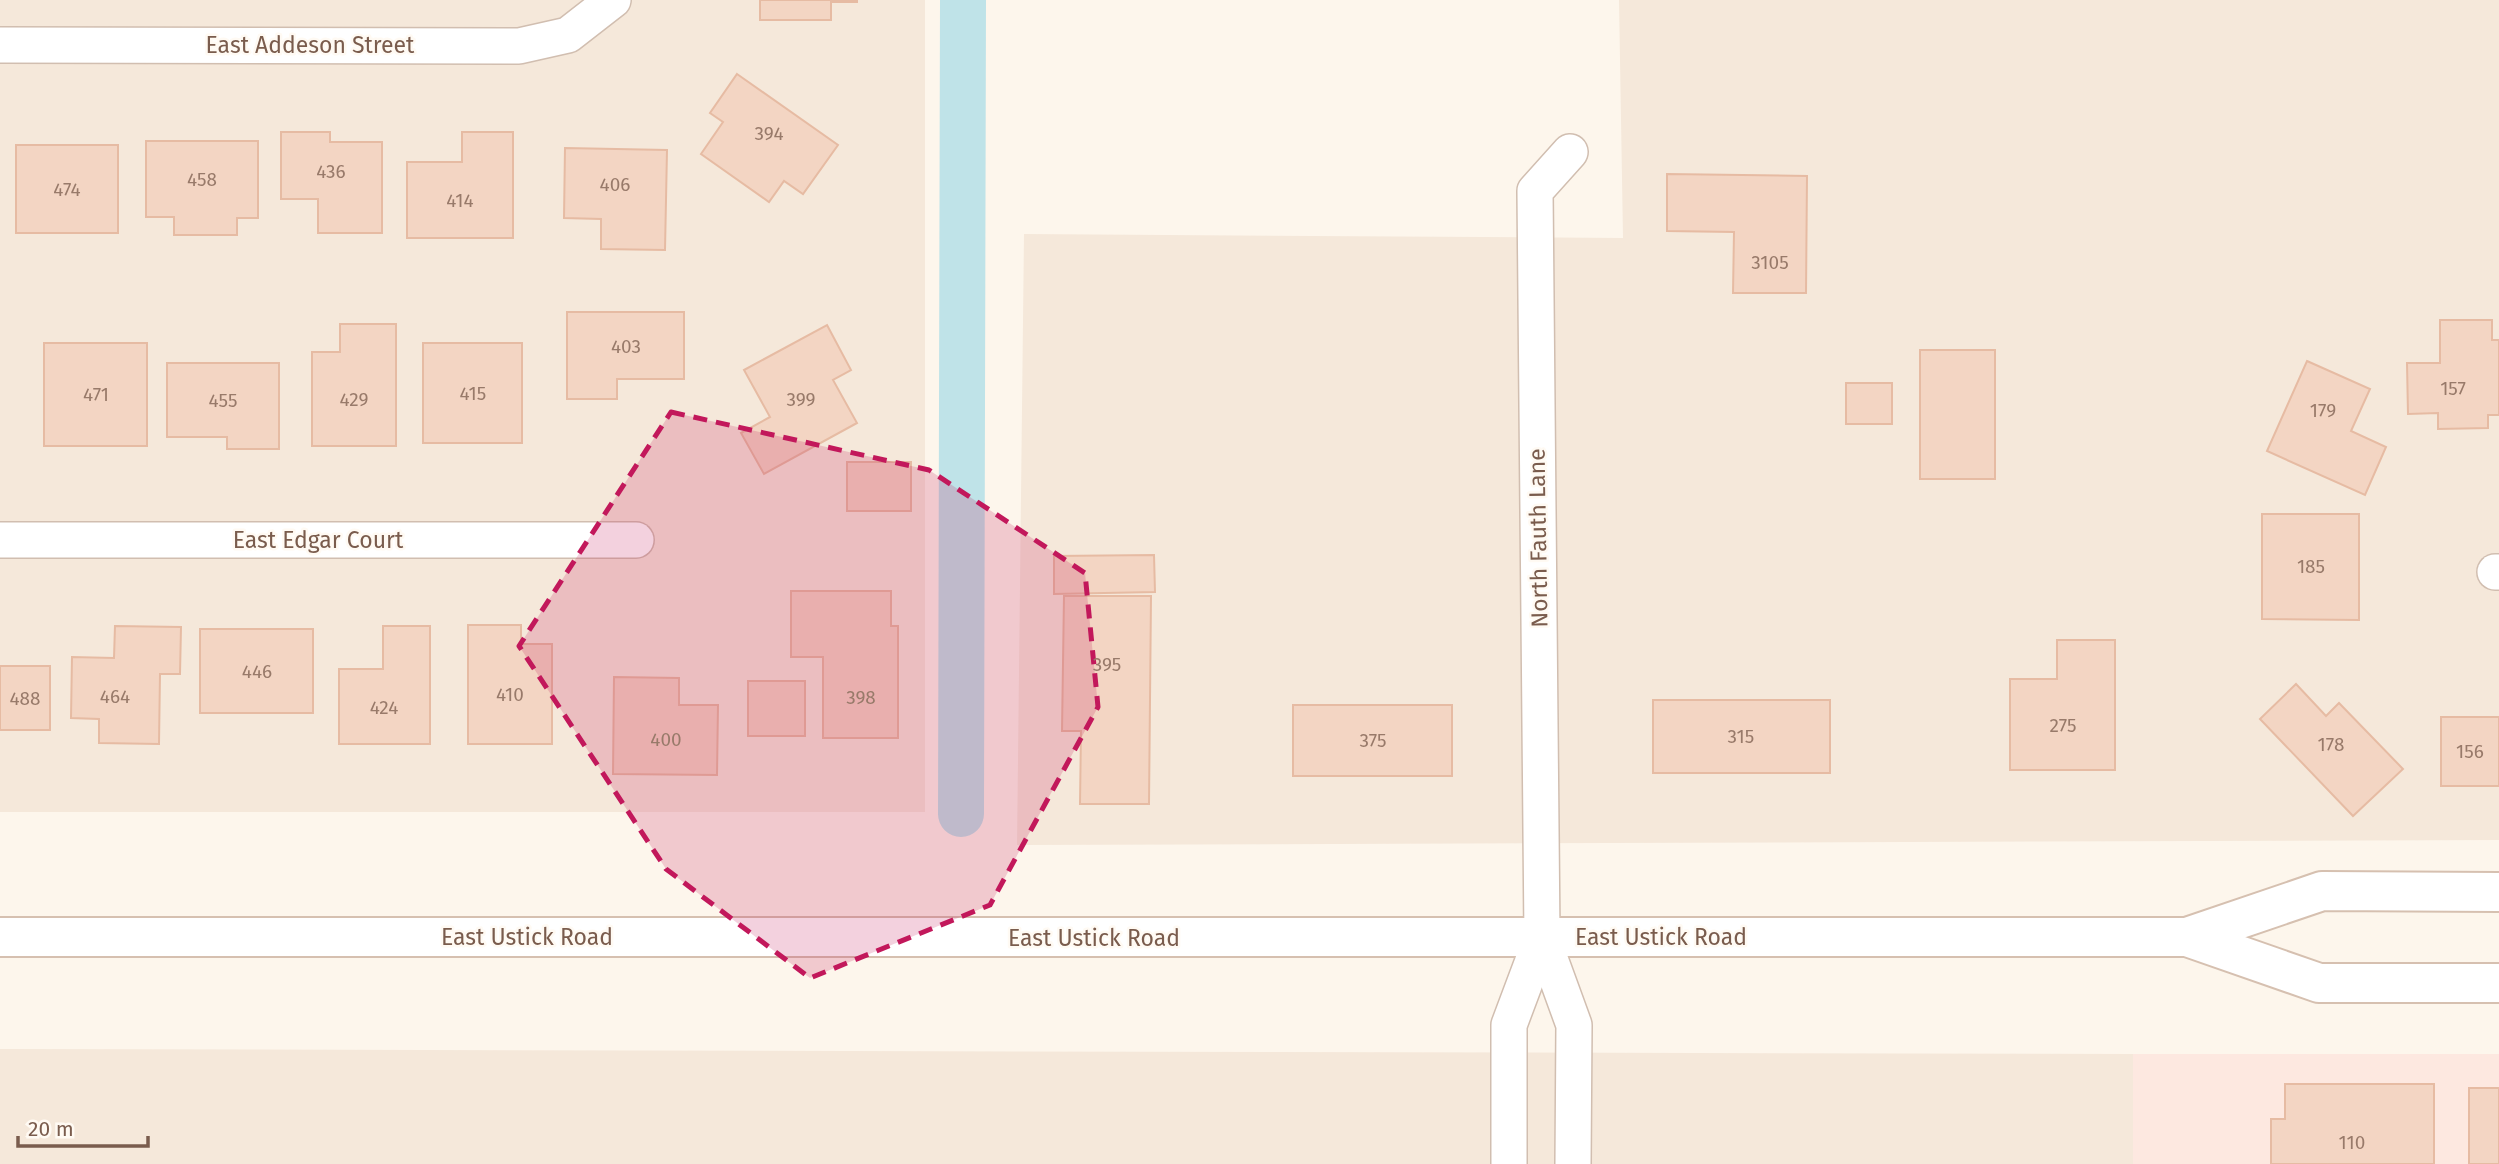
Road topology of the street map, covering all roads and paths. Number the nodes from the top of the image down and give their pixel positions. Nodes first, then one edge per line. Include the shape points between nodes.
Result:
1 (611, 2) edge
2 (0, 45) edge
3 (1570, 152) dead end
4 (0, 540) edge
5 (636, 540) dead end
6 (2499, 892) edge
7 (0, 937) edge
8 (1542, 937) junction
9 (2187, 937) junction
10 (2499, 983) edge
11 (1509, 1164) edge
12 (1573, 1164) edge

1 - 2 street, East Addeson Street via 568,35 519,46
3 - 8 street, North Fauth Lane via 1535,191
4 - 5 street, East Edgar Court
6 - 9 main road, East Ustick Road via 2322,891
7 - 8 main road, East Ustick Road
8 - 9 main road, East Ustick Road
8 - 11 street via 1509,1024
8 - 12 street via 1574,1024
9 - 10 main road, East Ustick Road via 2319,983

